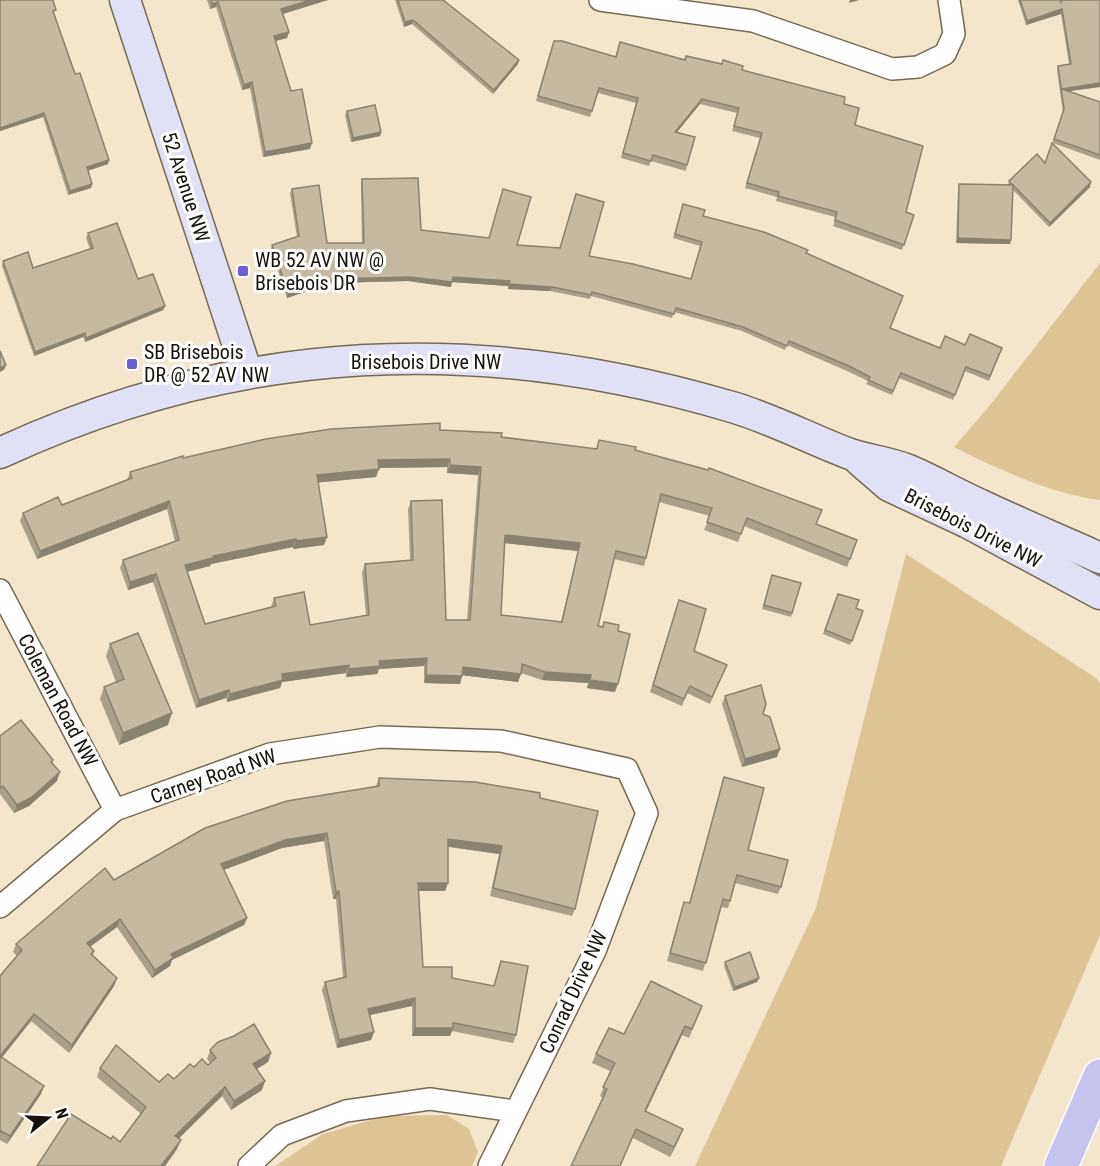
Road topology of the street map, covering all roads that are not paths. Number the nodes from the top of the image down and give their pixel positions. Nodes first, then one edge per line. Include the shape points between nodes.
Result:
1 (125, 0) edge
2 (600, 0) edge
3 (949, 0) edge
4 (247, 373) junction
5 (0, 453) edge
6 (852, 455) junction
7 (1100, 558) edge
8 (0, 590) edge
9 (1100, 594) edge
10 (115, 810) junction
11 (647, 813) joint
12 (0, 907) edge
13 (1100, 1076) edge
14 (515, 1111) junction
15 (249, 1166) edge
16 (489, 1166) edge
17 (1061, 1166) edge

1 - 4 street, 52 Avenue NW
2 - 3 street via 753,21 892,69 918,67 945,54 954,34
4 - 5 street, Brisebois Drive NW via 162,392 97,412
4 - 6 street, Brisebois Drive NW via 378,359 492,360 555,366 617,377 734,407
6 - 7 street, Brisebois Drive NW via 904,468
6 - 9 street, Brisebois Drive NW via 889,486
8 - 10 street, Coleman Road NW
10 - 11 street, Carney Road NW via 270,754 380,737 501,741 627,769
10 - 12 street, Carney Road NW
11 - 14 street, Conrad Drive NW via 595,951
13 - 17 main road
14 - 15 street via 430,1099 346,1111 282,1135
14 - 16 street, Conrad Drive NW

